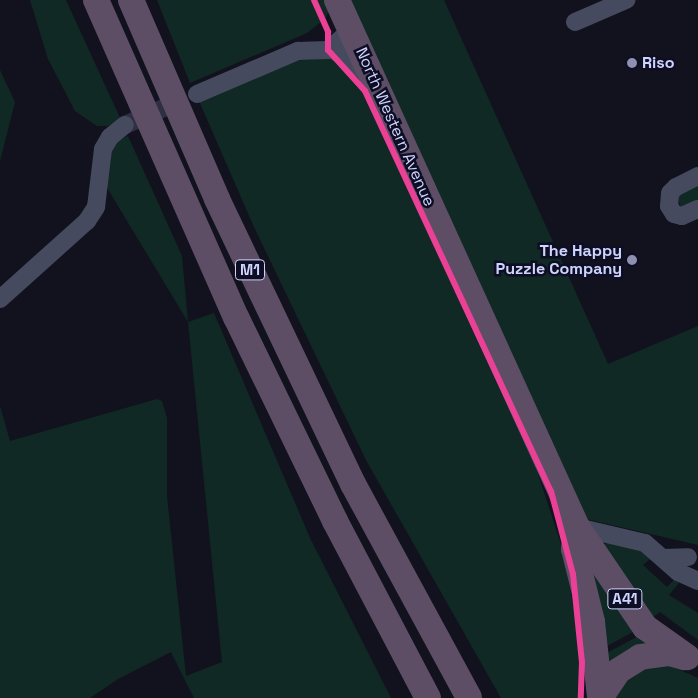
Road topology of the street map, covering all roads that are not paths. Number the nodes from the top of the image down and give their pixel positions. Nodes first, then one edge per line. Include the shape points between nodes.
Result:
1 (96, 0) edge
2 (131, 0) edge
3 (337, 0) edge
4 (626, 0) edge
5 (575, 22) dead end
6 (351, 30) junction
7 (331, 48) junction
8 (373, 78) junction
9 (197, 94) tunnel mouth
10 (125, 125) tunnel mouth
11 (698, 176) edge
12 (698, 209) edge
13 (0, 298) edge
14 (335, 521) junction
15 (577, 527) junction
16 (380, 536) junction
17 (688, 557) dead end
18 (663, 558) junction
19 (698, 581) edge
20 (692, 660) edge
21 (600, 697) edge
22 (408, 698) edge
23 (428, 698) edge
24 (469, 698) edge
25 (481, 698) edge

1 - 14 highway, M1 via 236,317
2 - 16 highway, M1 via 257,285
3 - 6 highway, North Western Avenue / A41
4 - 5 lane
6 - 7 lane
6 - 8 highway, North Western Avenue / A41
7 - 8 lane
7 - 9 lane via 298,50
8 - 15 highway, North Western Avenue / A41
10 - 13 lane via 110,137 103,149 96,207 87,221
11 - 12 lane via 670,193 669,206 674,214 682,216
14 - 22 highway, M1
14 - 23 highway, M1
15 - 18 lane via 645,543
15 - 20 highway, North Western Avenue / A41 via 645,627
15 - 21 highway, North Western Avenue / A41 via 574,549 592,622
16 - 24 highway, M1
16 - 25 highway, M1
17 - 18 lane
18 - 19 lane via 678,572
20 - 21 highway via 670,654 640,657 618,671

